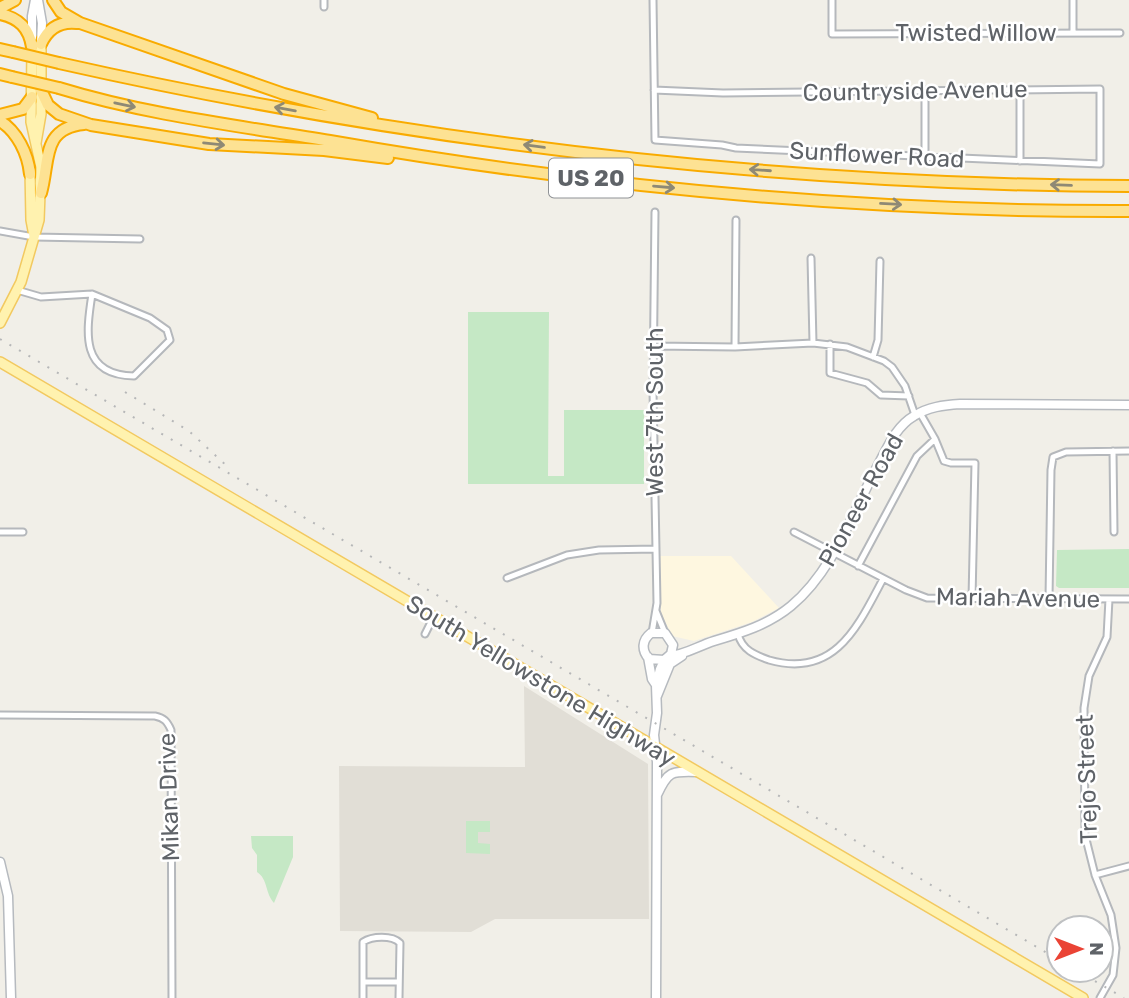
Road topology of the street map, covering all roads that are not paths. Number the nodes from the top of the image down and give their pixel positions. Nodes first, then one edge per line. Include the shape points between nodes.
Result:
1 (15, 0) edge
2 (36, 0) edge
3 (53, 0) edge
4 (653, 0) edge
5 (832, 0) edge
6 (1073, 0) edge
7 (0, 8) edge
8 (0, 14) edge
9 (80, 23) junction
10 (1073, 32) junction
11 (1120, 33) dead end
12 (36, 46) junction
13 (0, 49) edge
14 (0, 74) edge
15 (40, 88) junction
16 (654, 90) junction
17 (925, 90) junction
18 (1020, 90) junction
19 (32, 97) junction
20 (0, 115) edge
21 (0, 121) edge
22 (91, 125) junction
23 (461, 138) junction
24 (36, 144) junction
25 (925, 158) junction
26 (1020, 161) junction
27 (1100, 164) joint
28 (30, 174) junction
29 (547, 174) junction
30 (1129, 186) edge
31 (41, 193) junction
32 (1129, 211) edge
33 (655, 212) dead end
34 (736, 220) dead end
35 (0, 231) edge
36 (34, 237) junction
37 (140, 239) dead end
38 (811, 258) dead end
39 (880, 261) dead end
40 (17, 290) junction
41 (92, 294) junction
42 (0, 323) edge
43 (813, 343) junction
44 (830, 344) junction
45 (654, 346) junction
46 (736, 347) junction
47 (873, 357) junction
48 (0, 362) edge
49 (909, 396) junction
50 (1129, 405) edge
51 (918, 414) junction
52 (934, 439) junction
53 (1113, 451) junction
54 (1129, 451) edge
55 (0, 532) edge
56 (23, 532) dead end
57 (1114, 532) dead end
58 (794, 533) dead end
59 (656, 550) junction
60 (834, 553) junction
61 (858, 566) junction
62 (507, 578) dead end
63 (883, 579) junction
64 (1049, 598) junction
65 (972, 599) junction
66 (1109, 599) junction
67 (1129, 599) edge
68 (656, 611) junction
69 (434, 616) junction
70 (652, 633) junction
71 (665, 633) junction
72 (425, 634) dead end
73 (738, 634) junction
74 (672, 641) junction
75 (695, 648) junction
76 (682, 655) junction
77 (648, 657) junction
78 (666, 658) junction
79 (656, 685) junction
80 (657, 696) junction
81 (0, 715) edge
82 (656, 748) junction
83 (697, 772) junction
84 (656, 798) junction
85 (0, 862) edge
86 (1129, 866) edge
87 (1095, 875) junction
88 (363, 982) junction
89 (399, 982) junction
90 (11, 998) edge
91 (172, 998) edge
92 (363, 998) edge
93 (400, 998) edge
94 (656, 998) edge
95 (1083, 998) edge
96 (1100, 998) edge

1 - 7 highway
2 - 12 street via 42,23
3 - 9 highway via 61,12
4 - 16 street
5 - 10 street, Twisted Willow via 832,34
6 - 10 street
8 - 12 highway via 21,24
9 - 12 highway via 56,26
9 - 23 highway via 301,99
10 - 11 street, Twisted Willow
12 - 15 main road
12 - 19 main road
23 -> 13 highway, US 20, bridge via 227,99
14 -> 29 highway, US 20, bridge via 170,114
15 - 22 highway via 59,114
15 - 24 main road
16 - 17 street, Countryside Avenue
16 - 25 street, Sunflower Road via 655,140
17 - 18 street, Countryside Avenue
17 - 25 street
18 - 26 street
18 - 27 street, Countryside Avenue via 1100,89
19 - 20 highway via 22,110
19 - 24 main road
21 - 28 highway via 22,148
22 -> 29 highway via 209,144 324,150
22 - 31 highway via 69,128 55,138 48,151
30 -> 23 highway, US 20 via 886,179 672,163
24 - 28 main road
24 - 31 main road
25 - 26 street, Sunflower Road
26 - 27 street, Sunflower Road
28 - 36 main road
29 -> 32 highway, US 20 via 837,201
31 - 36 main road
33 - 45 street, West 7th South
34 - 46 street
35 - 36 street
36 - 37 street
36 - 40 main road
38 - 43 street
39 - 47 street via 878,340
40 - 41 street via 41,297
40 - 42 main road
41 - 41 street via 167,330 170,340 134,376 113,373 91,354 87,321
43 - 44 street
43 - 46 street
44 - 47 street
44 - 49 street via 830,373 867,383 881,395
45 - 46 street
45 - 59 street, West 7th South
47 - 49 street via 892,367
48 - 69 main road, South Yellowstone Highway
49 - 51 street
50 - 51 street, Pioneer Road via 981,403 941,406
51 - 52 street
51 - 60 street, Pioneer Road via 895,434
52 - 61 street via 917,456
52 - 65 street via 944,461 975,463
53 - 54 street
53 - 57 street
53 - 64 street via 1066,452 1053,457
55 - 56 street
58 - 60 street, Mariah Avenue
59 - 62 street via 567,555
59 - 68 street, West 7th South
60 - 61 street, Mariah Avenue
60 - 73 street, Pioneer Road via 789,608
61 - 63 street, Mariah Avenue
63 - 65 street, Mariah Avenue via 926,597
63 - 73 street via 854,632 836,649 812,661 787,665 755,656
64 - 65 street, Mariah Avenue
64 - 66 street, Mariah Avenue
66 - 67 street, Mariah Avenue
66 - 87 street, Trejo Street via 1107,638 1089,676 1084,708 1085,835
68 - 70 street, West 7th South
68 - 71 street, West 7th South
69 - 72 street
69 - 82 main road, South Yellowstone Highway
70 - 71 street
70 - 77 street via 643,645
71 - 74 street
73 - 75 street, Pioneer Road
74 - 75 street
74 - 78 street via 673,649
75 - 76 street, Pioneer Road
76 - 78 street, Pioneer Road
76 - 80 street via 670,664
77 - 78 street via 654,661
77 - 79 street
78 - 79 street
79 - 80 street
80 - 82 street
81 - 91 street, Mikan Drive via 155,716 168,723
82 - 83 main road, South Yellowstone Highway
82 - 84 street
83 - 84 street via 670,774
83 - 95 main road, South Yellowstone Highway
84 - 94 street
85 - 90 street via 8,896
86 - 87 street
87 - 96 street, Trejo Street via 1111,915 1116,948 1113,975
88 - 89 street
88 - 89 street via 363,942 370,938 400,943
88 - 92 street
89 - 93 street

